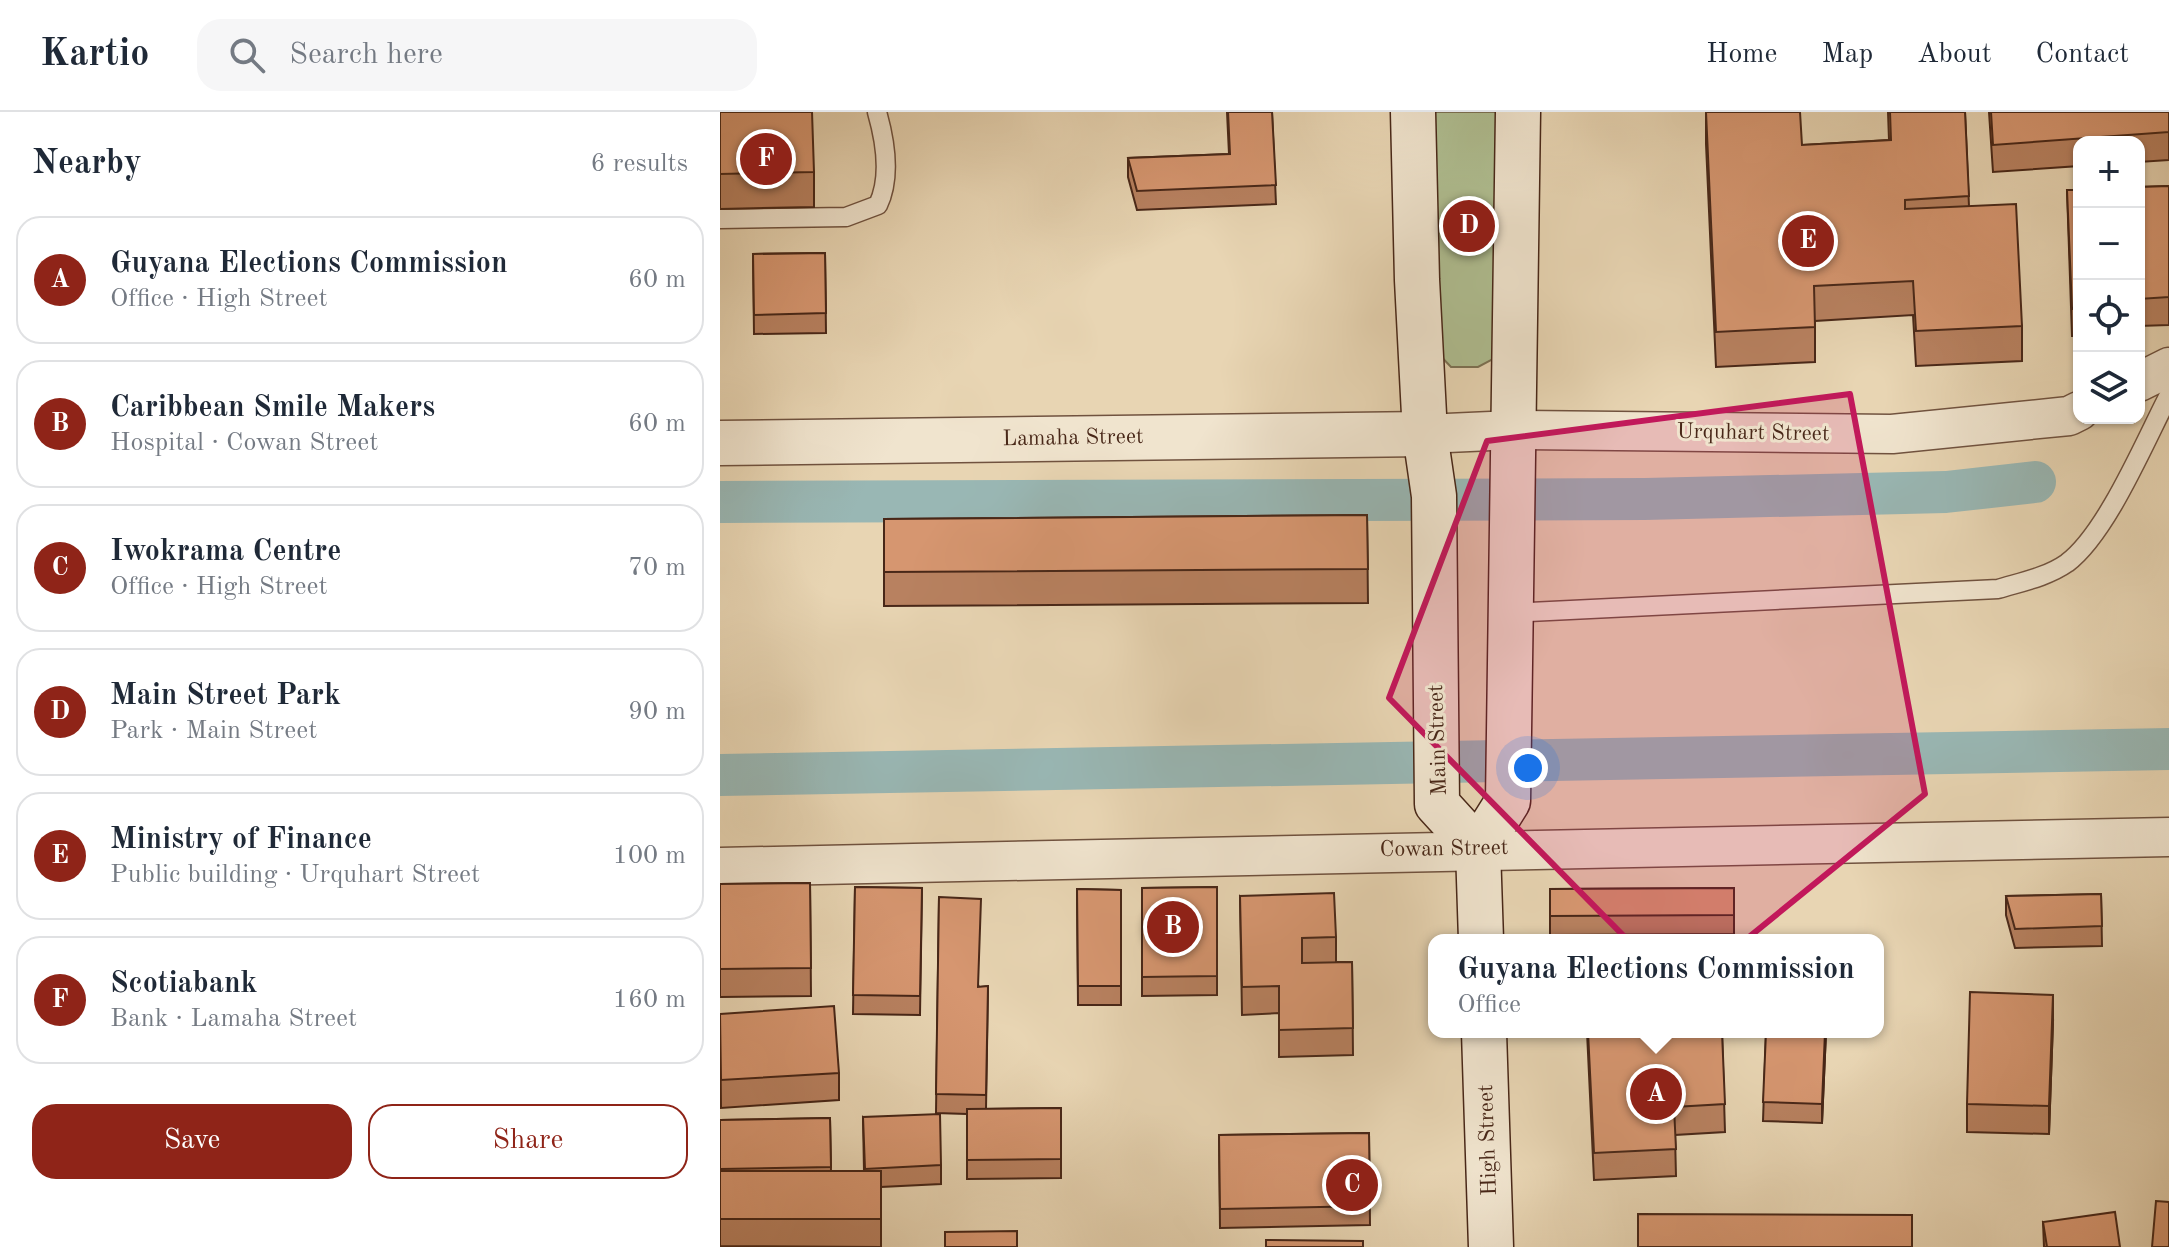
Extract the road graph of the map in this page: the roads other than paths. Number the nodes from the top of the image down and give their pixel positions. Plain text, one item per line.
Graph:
1 (877, 112) edge
2 (1413, 112) edge
3 (1518, 112) edge
4 (720, 219) edge
5 (2169, 367) edge
6 (2145, 379) edge
7 (2169, 395) edge
8 (2073, 414) edge
9 (1513, 430) junction
10 (1425, 434) junction
11 (720, 443) edge
12 (1509, 613) junction
13 (2169, 837) edge
14 (1478, 849) junction
15 (720, 867) edge
16 (1481, 934) edge
17 (1484, 1038) edge
18 (1491, 1247) edge

1 - 4 lane
2 - 10 main road, Main Street
3 - 9 main road
5 - 6 street
7 - 12 lane
8 - 9 street, Urquhart Street
9 - 10 street, Urquhart Street
9 - 12 main road
10 - 11 main road, Lamaha Street
10 - 14 main road, Main Street
12 - 14 main road
13 - 14 street, Cowan Street
14 - 15 street, Cowan Street
14 - 16 main road
17 - 18 main road, High Street

